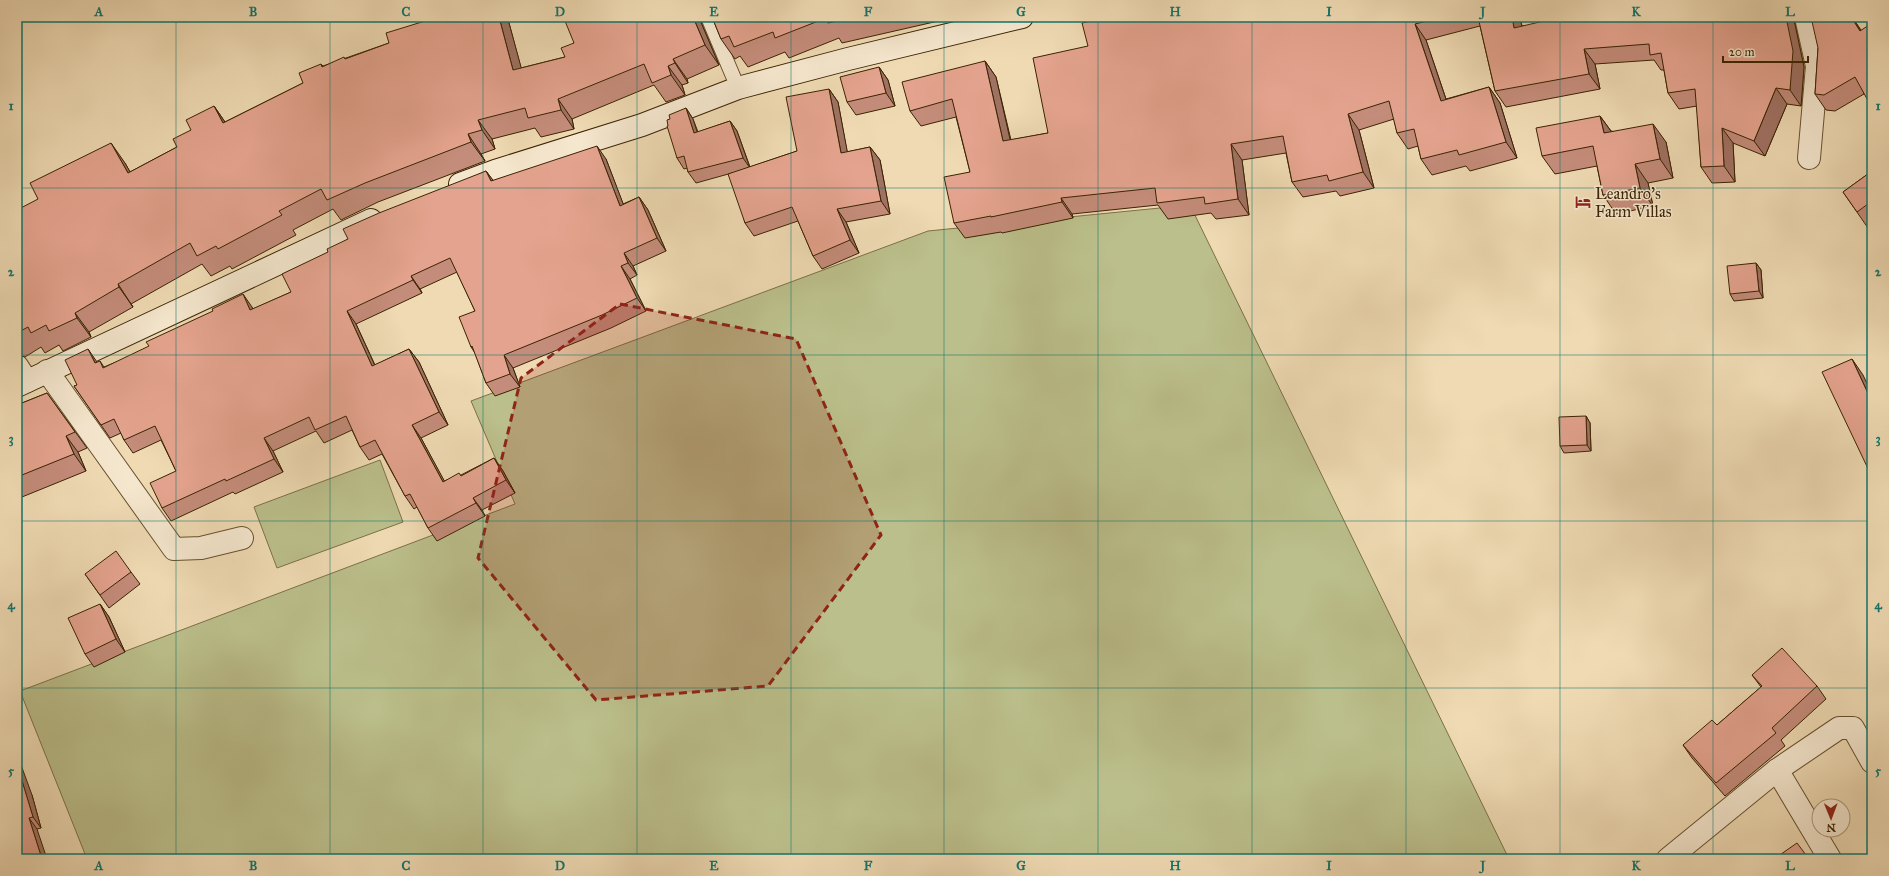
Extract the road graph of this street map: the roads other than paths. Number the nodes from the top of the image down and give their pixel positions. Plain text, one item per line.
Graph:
1 (708, 17) edge
2 (1022, 17) edge
3 (1806, 17) edge
4 (738, 88) junction
5 (1809, 158) dead end
6 (439, 192) edge
7 (390, 211) edge
8 (47, 371) junction
9 (20, 378) edge
10 (242, 538) dead end
11 (1872, 762) edge
12 (1777, 770) junction
13 (1668, 859) edge
14 (1830, 859) edge

1 - 4 lane
2 - 4 street
3 - 5 street
4 - 6 street
7 - 8 street
8 - 9 street
8 - 10 street
11 - 12 street
12 - 13 street
12 - 14 street

